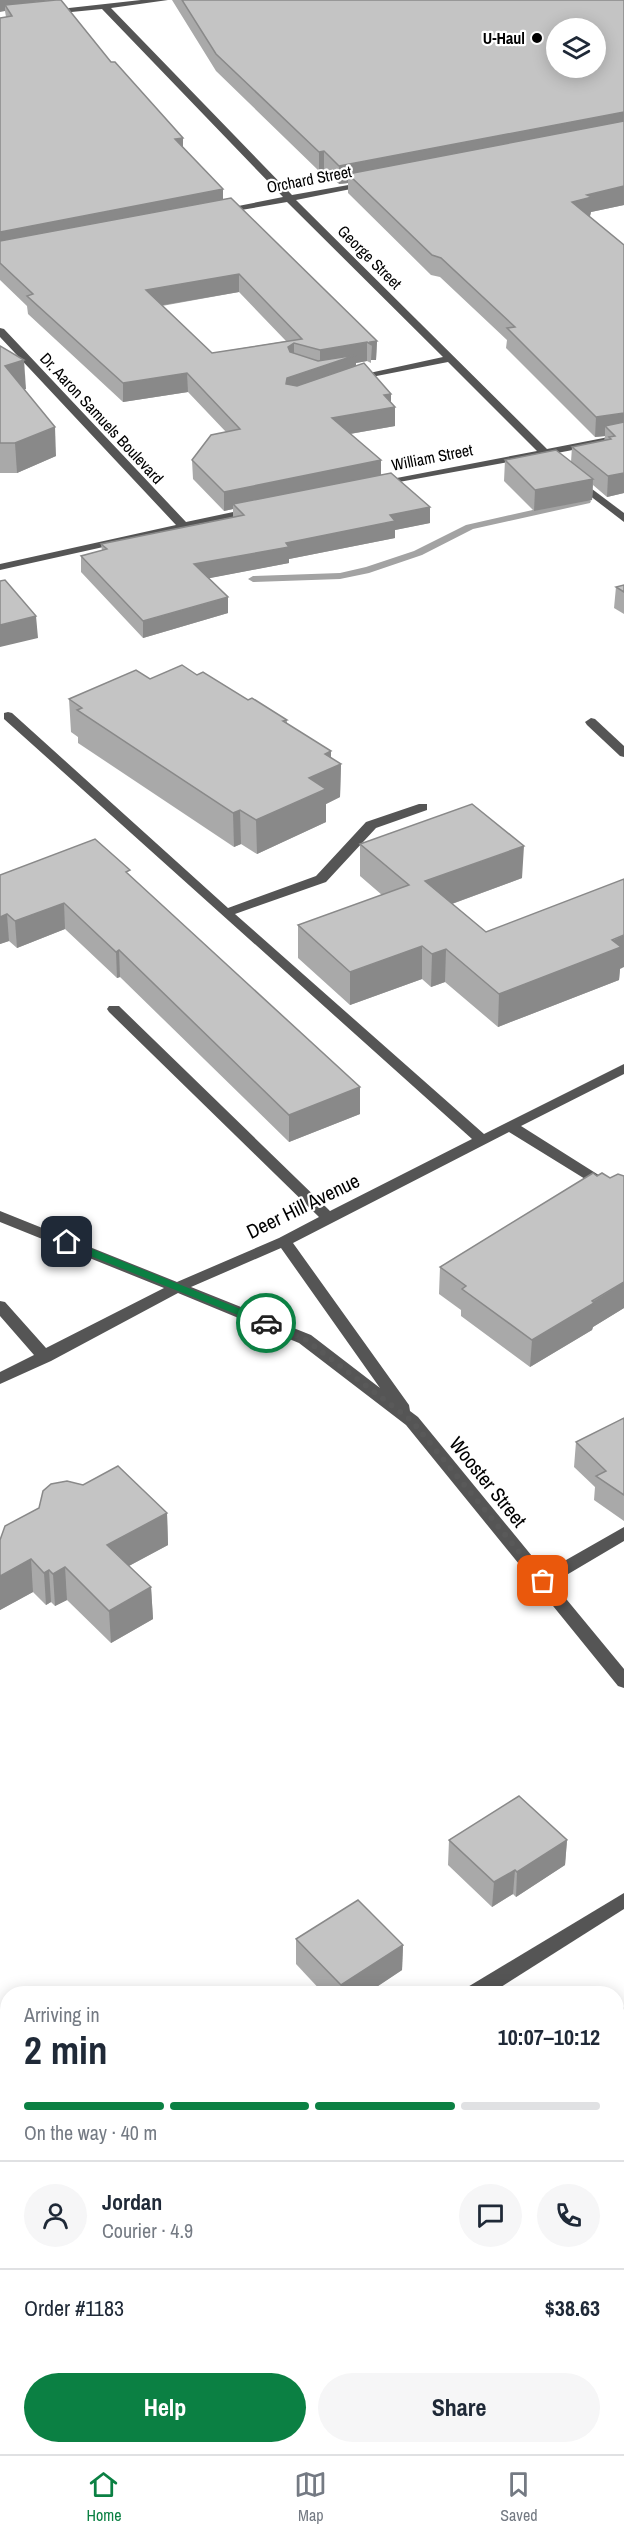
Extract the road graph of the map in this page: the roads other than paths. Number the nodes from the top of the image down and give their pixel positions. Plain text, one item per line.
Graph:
1 (164, 0) edge
2 (104, 6) junction
3 (46, 12) edge
4 (382, 181) edge
5 (289, 198) junction
6 (208, 214) edge
7 (0, 331) edge
8 (449, 359) junction
9 (351, 369) edge
10 (394, 369) junction
11 (343, 382) edge
12 (624, 436) edge
13 (542, 452) junction
14 (368, 487) edge
15 (263, 508) edge
16 (624, 519) edge
17 (182, 525) junction
18 (0, 567) edge
19 (8, 716) dead end
20 (591, 722) dead end
21 (624, 753) edge
22 (423, 807) dead end
23 (226, 913) junction
24 (114, 1010) dead end
25 (624, 1068) edge
26 (510, 1126) junction
27 (482, 1140) junction
28 (624, 1198) edge
29 (0, 1216) edge
30 (328, 1218) junction
31 (284, 1240) junction
32 (178, 1287) junction
33 (0, 1306) edge
34 (45, 1357) junction
35 (0, 1379) edge
36 (412, 1421) junction
37 (624, 1533) edge
38 (543, 1581) junction
39 (624, 1681) edge
40 (624, 1900) edge
41 (486, 1986) edge

1 - 2 street
2 - 3 street
2 - 5 street, George Street
4 - 5 street, Orchard Street
5 - 6 street, Orchard Street
5 - 8 street, George Street
7 - 17 street, Dr. Aaron Samuels Boulevard
8 - 10 street
8 - 13 street, George Street
9 - 10 street
10 - 11 street
12 - 13 street, William Street
13 - 14 street, William Street
13 - 16 street, George Street
15 - 17 street
17 - 18 street
19 - 23 street
20 - 21 street
22 - 23 street
23 - 27 street
24 - 30 street
25 - 26 street, Deer Hill Avenue
26 - 27 street, Deer Hill Avenue
26 - 28 street
27 - 30 street, Deer Hill Avenue
29 - 32 street, Wooster Street
30 - 31 street, Deer Hill Avenue
31 - 32 street, Deer Hill Avenue
31 - 36 street, Wooster Street
32 - 34 street, Deer Hill Avenue
32 - 36 street, Wooster Street
33 - 34 street
34 - 35 street, Deer Hill Avenue
36 - 38 street, Wooster Street
37 - 38 street
38 - 39 street, Wooster Street
40 - 41 street

